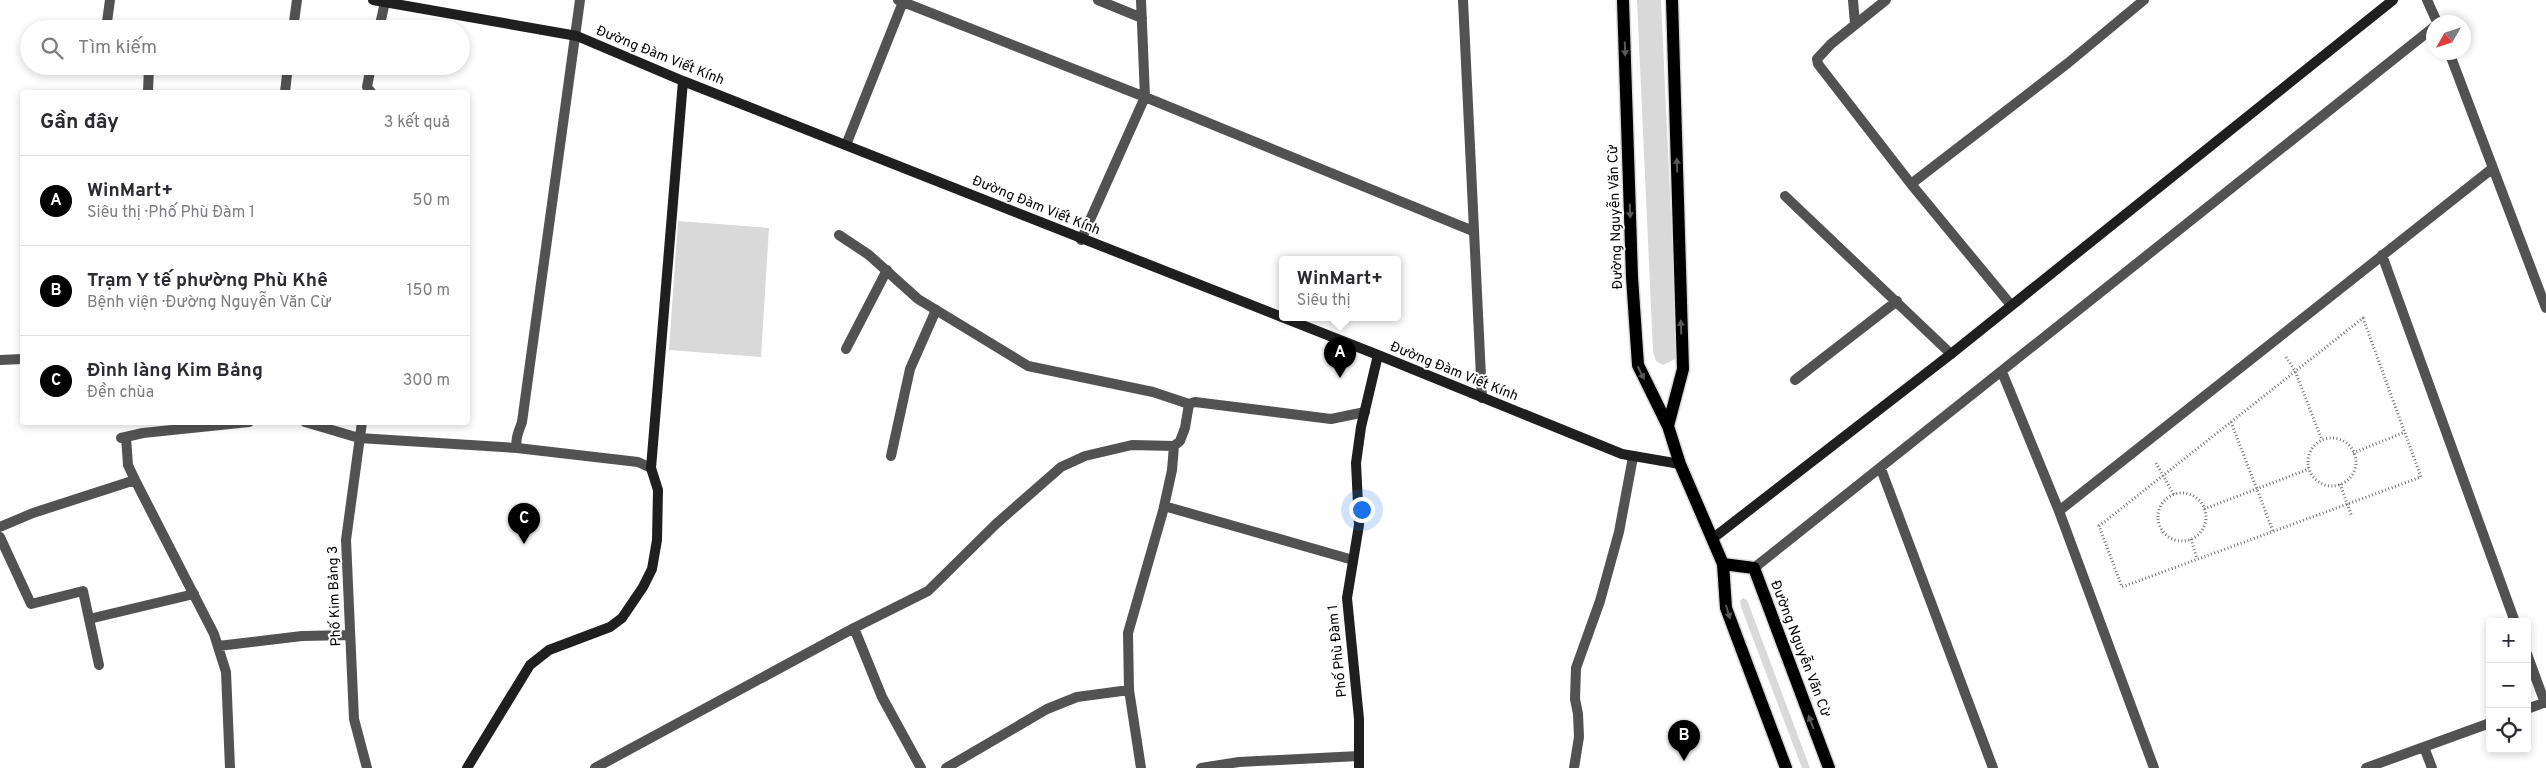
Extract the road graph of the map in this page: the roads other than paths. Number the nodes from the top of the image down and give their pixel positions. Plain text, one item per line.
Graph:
1 (110, 0) edge
2 (297, 0) edge
3 (373, 0) edge
4 (580, 0) edge
5 (1098, 0) edge
6 (1142, 0) edge
7 (1463, 0) edge
8 (1623, 0) edge
9 (1672, 0) edge
10 (1853, 0) edge
11 (1886, 0) edge
12 (2144, 0) edge
13 (2393, 0) edge
14 (2427, 0) edge
15 (900, 1) edge
16 (385, 2) junction
17 (2434, 15) edge
18 (1142, 18) junction
19 (107, 20) edge
20 (294, 20) edge
21 (381, 20) edge
22 (1855, 24) junction
23 (2426, 33) edge
24 (577, 36) junction
25 (2452, 60) edge
26 (149, 75) edge
27 (287, 75) edge
28 (369, 75) edge
29 (683, 81) junction
30 (148, 90) edge
31 (285, 90) edge
32 (370, 90) edge
33 (1145, 96) junction
34 (846, 145) junction
35 (2493, 168) junction
36 (1912, 184) junction
37 (1785, 196) dead end
38 (1473, 231) junction
39 (839, 235) dead end
40 (1082, 240) junction
41 (2382, 256) junction
42 (887, 270) junction
43 (1897, 301) junction
44 (2011, 305) junction
45 (2546, 308) edge
46 (936, 310) junction
47 (1279, 317) edge
48 (1290, 321) edge
49 (846, 349) dead end
50 (1951, 354) junction
51 (1378, 355) junction
52 (20, 359) edge
53 (0, 360) edge
54 (2002, 372) junction
55 (1795, 380) dead end
56 (1482, 398) junction
57 (1189, 404) junction
58 (1365, 412) junction
59 (220, 425) edge
60 (315, 425) edge
61 (361, 425) edge
62 (1668, 426) junction
63 (359, 438) junction
64 (1174, 446) junction
65 (517, 448) junction
66 (891, 456) dead end
67 (1633, 457) junction
68 (1680, 464) junction
69 (651, 468) junction
70 (1881, 468) junction
71 (135, 480) junction
72 (1164, 506) junction
73 (2059, 510) junction
74 (0, 527) edge
75 (0, 537) edge
76 (1712, 539) junction
77 (1353, 560) junction
78 (1723, 564) junction
79 (1754, 568) junction
80 (194, 594) junction
81 (2514, 618) edge
82 (89, 619) junction
83 (854, 628) junction
84 (350, 635) junction
85 (218, 646) junction
86 (2530, 663) edge
87 (99, 665) dead end
88 (1129, 690) junction
89 (2546, 703) edge
90 (2530, 708) edge
91 (2486, 724) edge
92 (2424, 747) junction
93 (1359, 756) junction
94 (230, 768) edge
95 (366, 768) edge
96 (467, 768) edge
97 (595, 768) edge
98 (921, 768) edge
99 (946, 768) edge
100 (1141, 768) edge
101 (1201, 768) edge
102 (1359, 768) edge
103 (1574, 768) edge
104 (1786, 768) edge
105 (1829, 768) edge
106 (1993, 768) edge
107 (2154, 768) edge
108 (2366, 768) edge
109 (2432, 768) edge

1 - 19 street
2 - 20 street
3 - 16 street, Đường Đàm Viết Kính
4 - 24 street
5 - 18 street
6 - 18 street
7 - 38 street
8 -> 62 main road, Đường Nguyễn Văn Cừ
62 -> 9 main road
10 - 22 street
11 - 22 street
12 - 36 street
13 - 44 street
14 - 17 street
15 - 33 street
15 - 34 street
16 - 21 street
16 - 24 street, Đường Đàm Viết Kính
18 - 33 street
22 - 36 street
23 - 54 street
24 - 29 street, Đường Đàm Viết Kính
24 - 65 street
25 - 35 street
26 - 30 street
27 - 31 street
28 - 32 street
29 - 34 street, Đường Đàm Viết Kính
29 - 69 street
33 - 38 street
33 - 40 street
34 - 40 street, Đường Đàm Viết Kính
35 - 41 street
35 - 45 street
36 - 44 street
37 - 43 street
38 - 56 street
39 - 42 street
40 - 47 street, Đường Đàm Viết Kính
41 - 73 street
41 - 81 street
42 - 46 street
42 - 49 street
43 - 50 street
43 - 55 street
44 - 50 street
46 - 57 street
46 - 66 street
48 - 51 street, Đường Đàm Viết Kính
50 - 76 street
51 - 56 street, Đường Đàm Viết Kính
51 - 58 street, Phố Phù Đàm 1
52 - 53 street
54 - 70 street
54 - 73 street
56 - 67 street, Đường Đàm Viết Kính
57 - 58 street
57 - 64 street
58 - 77 street, Phố Phù Đàm 1
59 - 71 street
60 - 63 street
61 - 63 street, Phố Kim Bảng 3
62 - 68 main road, Đường Nguyễn Văn Cừ
63 - 65 street
63 - 84 street, Phố Kim Bảng 3
64 - 72 street
64 - 83 street
65 - 69 street
67 - 68 street, Đường Đàm Viết Kính
67 - 103 street
68 - 76 main road, Đường Nguyễn Văn Cừ
69 - 96 street
70 - 79 street
70 - 106 street
71 - 74 street
71 - 80 street
72 - 77 street
72 - 88 street
73 - 107 street
75 - 82 street
76 - 78 main road, Đường Nguyễn Văn Cừ
77 - 93 street, Phố Phù Đàm 1
78 - 79 main road, Đường Nguyễn Văn Cừ
78 -> 104 main road, Đường Nguyễn Văn Cừ
105 -> 79 main road, Đường Nguyễn Văn Cừ
80 - 82 street
80 - 85 street
82 - 87 street
83 - 97 street
83 - 98 street
84 - 85 street
84 - 95 street, Phố Kim Bảng 3
85 - 94 street
86 - 89 street
88 - 99 street
88 - 100 street
89 - 90 street
91 - 92 street
92 - 108 street
92 - 109 street
93 - 101 street
93 - 102 street, Phố Phù Đàm 1

